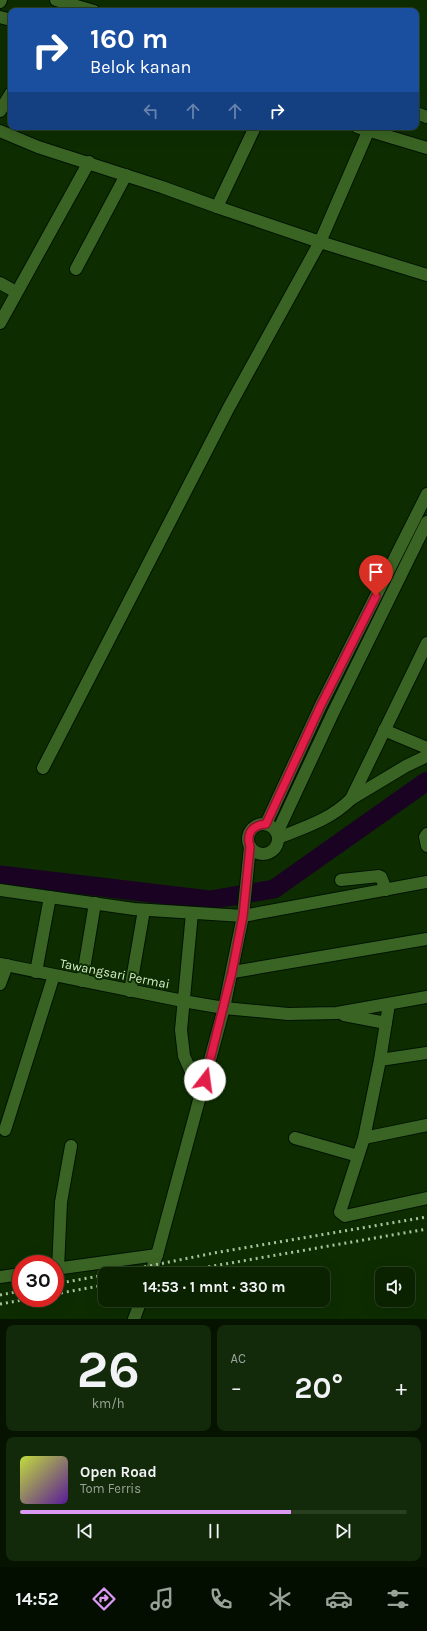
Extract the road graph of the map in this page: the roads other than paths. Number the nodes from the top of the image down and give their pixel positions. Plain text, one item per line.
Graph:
1 (56, 0) edge
2 (84, 8) edge
3 (8, 99) edge
4 (0, 111) edge
5 (254, 130) edge
6 (364, 130) edge
7 (371, 130) edge
8 (0, 131) edge
9 (427, 148) edge
10 (89, 162) junction
11 (126, 175) junction
12 (217, 207) junction
13 (320, 242) junction
14 (76, 269) dead end
15 (427, 275) edge
16 (0, 282) edge
17 (16, 292) junction
18 (0, 322) edge
19 (427, 494) edge
20 (424, 535) edge
21 (376, 596) junction
22 (388, 601) junction
23 (427, 643) edge
24 (320, 707) junction
25 (333, 714) junction
26 (384, 730) junction
27 (427, 748) edge
28 (427, 756) edge
29 (43, 768) dead end
30 (351, 799) junction
31 (266, 824) junction
32 (427, 834) edge
33 (277, 836) junction
34 (427, 846) edge
35 (250, 847) junction
36 (268, 854) junction
37 (247, 874) junction
38 (341, 880) dead end
39 (427, 882) edge
40 (0, 890) edge
41 (386, 890) junction
42 (50, 897) junction
43 (95, 903) junction
44 (144, 910) junction
45 (243, 911) junction
46 (192, 913) junction
47 (427, 939) edge
48 (4, 965) edge
49 (36, 972) junction
50 (232, 972) junction
51 (54, 975) junction
52 (82, 981) junction
53 (0, 984) edge
54 (130, 991) junction
55 (427, 997) edge
56 (183, 1001) junction
57 (389, 1004) junction
58 (224, 1008) junction
59 (337, 1014) junction
60 (386, 1023) junction
61 (427, 1053) edge
62 (380, 1060) junction
63 (201, 1094) junction
64 (427, 1125) edge
65 (5, 1130) dead end
66 (295, 1138) dead end
67 (364, 1138) junction
68 (71, 1146) dead end
69 (358, 1156) junction
70 (427, 1198) edge
71 (58, 1255) edge
72 (157, 1255) junction
73 (153, 1267) edge
74 (64, 1268) edge
75 (12, 1275) edge
76 (0, 1277) edge
77 (138, 1307) edge
78 (134, 1319) edge

1 - 2 street
3 - 4 street
5 - 12 street
6 - 13 street
7 - 9 street
8 - 10 street
10 - 11 street
10 - 17 street
11 - 12 street
11 - 14 street
12 - 13 street
13 - 15 street
13 - 29 street
16 - 17 street
17 - 18 street
19 - 21 street
20 - 22 street
21 - 22 street
21 - 24 street
22 - 25 street
23 - 26 street
24 - 25 street
24 - 31 street
25 - 33 street
26 - 27 street
26 - 30 street
28 - 30 street
30 - 33 street
31 - 33 street
31 - 35 street
32 - 34 street
33 - 36 street
35 - 36 street
35 - 37 street
36 - 37 street
37 - 45 street
38 - 41 street
39 - 41 street
40 - 42 street
41 - 45 street
42 - 43 street
42 - 49 street
43 - 44 street
43 - 52 street
44 - 46 street
44 - 54 street
45 - 46 street
45 - 50 street
46 - 56 street
47 - 50 street
48 - 49 street, Tawangsari Permai
48 - 53 street
49 - 51 street, Tawangsari Permai
50 - 58 street
51 - 52 street, Tawangsari Permai
51 - 65 street
52 - 54 street, Tawangsari Permai
54 - 56 street, Tawangsari Permai
55 - 57 street
56 - 58 street, Tawangsari Permai
56 - 63 street
57 - 59 street
57 - 60 street
58 - 59 street, Tawangsari Permai
58 - 63 street
59 - 60 street
60 - 62 street
61 - 62 street
62 - 67 street
63 - 72 street
64 - 67 street
66 - 69 street
67 - 69 street
68 - 71 street
69 - 70 street
72 - 73 street
72 - 74 street
75 - 76 street
77 - 78 street

